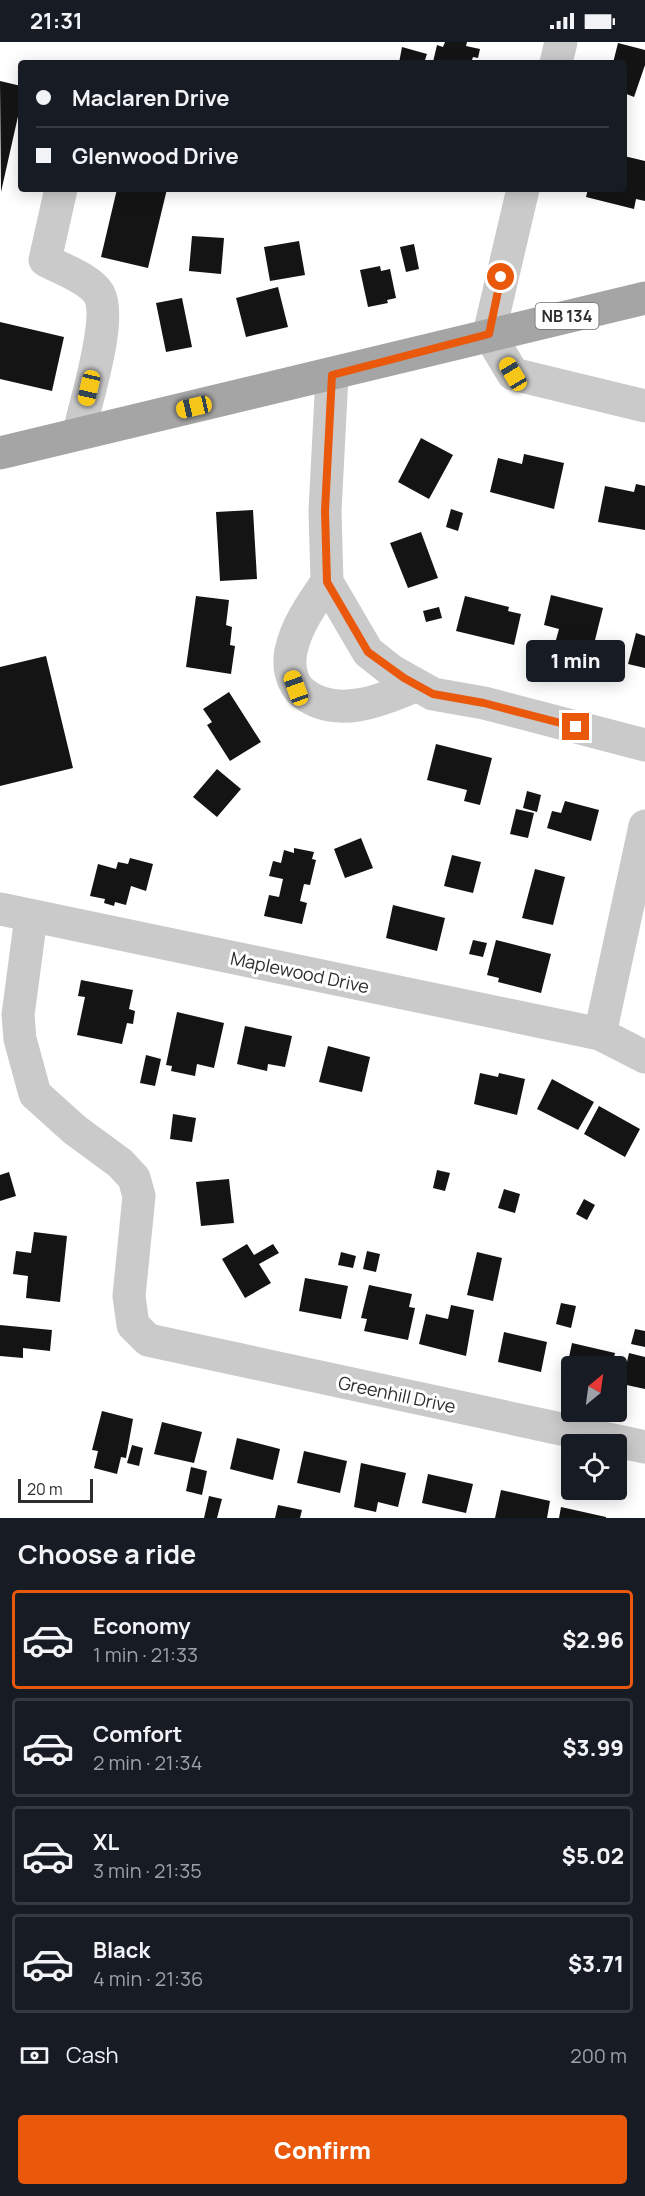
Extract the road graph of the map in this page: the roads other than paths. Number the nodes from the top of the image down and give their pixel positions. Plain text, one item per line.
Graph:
1 (561, 42) edge
2 (557, 60) edge
3 (60, 192) edge
4 (522, 192) edge
5 (645, 298) edge
6 (489, 334) junction
7 (332, 375) junction
8 (645, 406) edge
9 (79, 433) junction
10 (0, 453) edge
11 (327, 582) junction
12 (415, 686) junction
13 (645, 745) edge
14 (645, 826) edge
15 (15, 913) edge
16 (600, 1034) junction
17 (645, 1057) edge
18 (645, 1447) edge

1 - 2 street
3 - 9 street
4 - 6 street
5 - 6 main road, NB 134
6 - 7 main road, NB 134
6 - 8 street
7 - 9 main road, NB 134
7 - 11 street
9 - 10 main road, NB 134
11 - 12 street
11 - 12 street
12 - 13 street
14 - 16 street
15 - 16 street, Maplewood Drive
15 - 18 street, Greenhill Drive
16 - 17 street, Maplewood Drive

